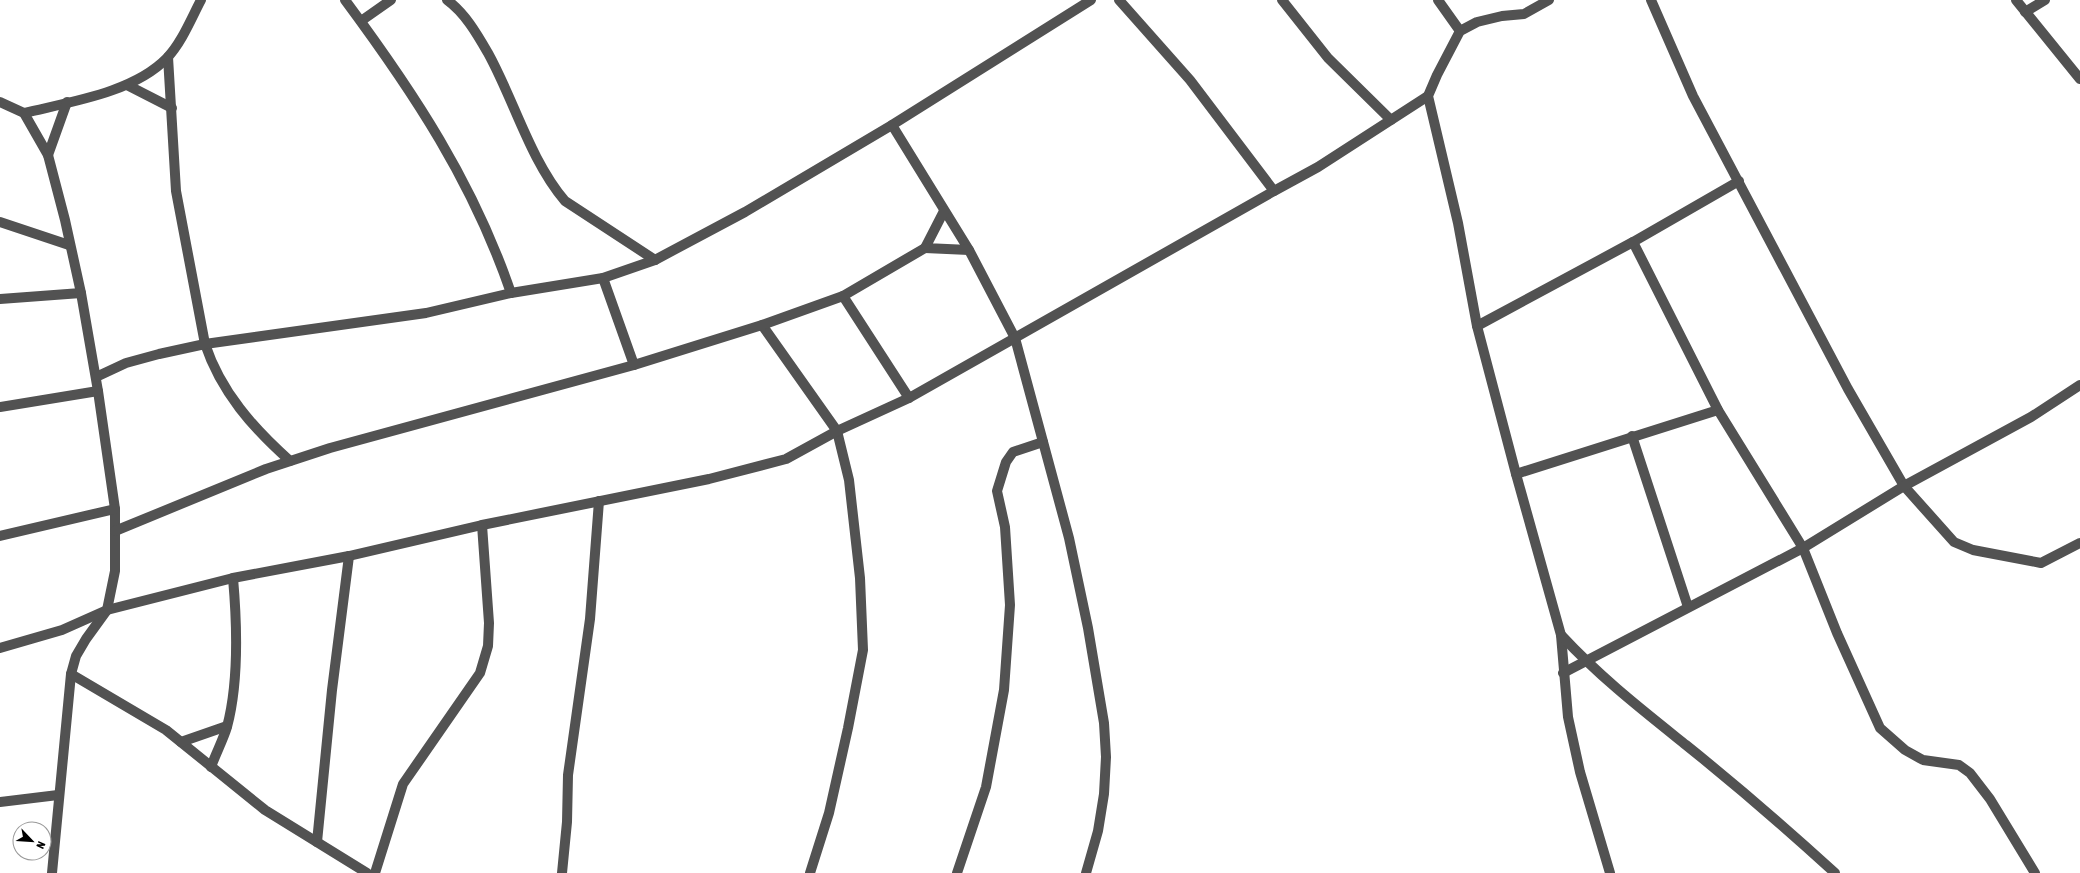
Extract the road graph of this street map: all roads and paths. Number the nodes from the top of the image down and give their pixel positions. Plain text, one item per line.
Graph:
1 (201, 0) edge
2 (345, 0) edge
3 (391, 0) edge
4 (447, 0) edge
5 (1091, 0) edge
6 (1119, 0) edge
7 (1282, 0) edge
8 (1438, 0) edge
9 (1549, 0) edge
10 (1651, 0) edge
11 (2016, 0) edge
12 (2045, 0) edge
13 (2026, 12) junction
14 (361, 21) junction
15 (1460, 31) junction
16 (168, 57) junction
17 (2080, 79) edge
18 (127, 85) junction
19 (1428, 96) junction
20 (0, 101) edge
21 (68, 102) junction
22 (172, 108) junction
23 (24, 113) junction
24 (1391, 120) junction
25 (892, 125) junction
26 (48, 155) junction
27 (1739, 181) junction
28 (1274, 191) junction
29 (944, 211) junction
30 (0, 222) edge
31 (1633, 242) junction
32 (69, 245) junction
33 (925, 248) junction
34 (969, 250) junction
35 (655, 260) junction
36 (603, 278) junction
37 (81, 293) junction
38 (511, 293) junction
39 (843, 296) junction
40 (0, 299) edge
41 (762, 325) junction
42 (1477, 326) junction
43 (1015, 338) junction
44 (205, 344) junction
45 (634, 364) junction
46 (96, 377) junction
47 (2080, 385) edge
48 (98, 391) junction
49 (909, 398) junction
50 (0, 407) edge
51 (1718, 410) junction
52 (836, 431) junction
53 (1632, 436) junction
54 (1043, 442) junction
55 (290, 461) junction
56 (1516, 474) junction
57 (1904, 486) junction
58 (599, 501) junction
59 (115, 510) junction
60 (482, 525) junction
61 (115, 531) junction
62 (0, 536) edge
63 (2080, 543) edge
64 (1803, 548) junction
65 (349, 556) junction
66 (233, 578) junction
67 (1688, 607) junction
68 (107, 610) junction
69 (1561, 635) junction
70 (0, 648) edge
71 (1585, 661) junction
72 (1563, 673) junction
73 (71, 674) junction
74 (227, 726) junction
75 (181, 742) junction
76 (212, 767) junction
77 (58, 795) junction
78 (0, 802) edge
79 (317, 842) junction
80 (52, 873) edge
81 (367, 873) edge
82 (375, 873) edge
83 (562, 873) edge
84 (810, 873) edge
85 (957, 873) edge
86 (1086, 873) edge
87 (1610, 873) edge
88 (1836, 873) edge
89 (2035, 873) edge

1 - 16 street
2 - 14 street
3 - 14 street
4 - 35 street
5 - 25 street
6 - 28 street
7 - 24 street
8 - 15 street
9 - 15 street
10 - 27 street
11 - 13 street
12 - 13 street
13 - 17 street
14 - 38 street
15 - 19 street
16 - 18 street
16 - 22 street
18 - 21 street
18 - 22 street
19 - 24 street
19 - 42 street
20 - 23 street
21 - 23 street
21 - 26 street
22 - 44 street
23 - 26 street
24 - 28 street
25 - 29 street
25 - 35 street
26 - 32 street
27 - 31 street
27 - 57 street
28 - 43 street
29 - 33 street
29 - 34 street
30 - 32 street
31 - 42 street
31 - 51 street
32 - 37 street
33 - 34 street
33 - 39 street
34 - 43 street
35 - 36 street
36 - 38 street
36 - 45 street
37 - 40 street
37 - 46 street
38 - 44 street
39 - 41 street
39 - 49 street
41 - 45 street
41 - 52 street
42 - 56 street
43 - 49 street
43 - 54 street
44 - 46 street
44 - 55 street
45 - 55 street
46 - 48 street
47 - 57 street
48 - 50 street
48 - 59 street
49 - 52 street
51 - 53 street
51 - 64 street
52 - 58 street
52 - 84 street
53 - 56 street
53 - 67 street
54 - 85 street
54 - 86 street
55 - 61 street
56 - 69 street
57 - 63 street
57 - 64 street
58 - 60 street
58 - 83 street
59 - 61 street
59 - 62 street
60 - 65 street
60 - 82 street
61 - 68 street
64 - 67 street
64 - 89 street
65 - 66 street
65 - 79 street
66 - 68 street
66 - 74 street
67 - 71 street
68 - 70 street
68 - 73 street
69 - 71 street
69 - 72 street
71 - 72 street
71 - 88 street
72 - 87 street
73 - 75 street
73 - 77 street
74 - 75 street
74 - 76 street
75 - 76 street
76 - 79 street
77 - 78 street
77 - 80 street
79 - 81 street

